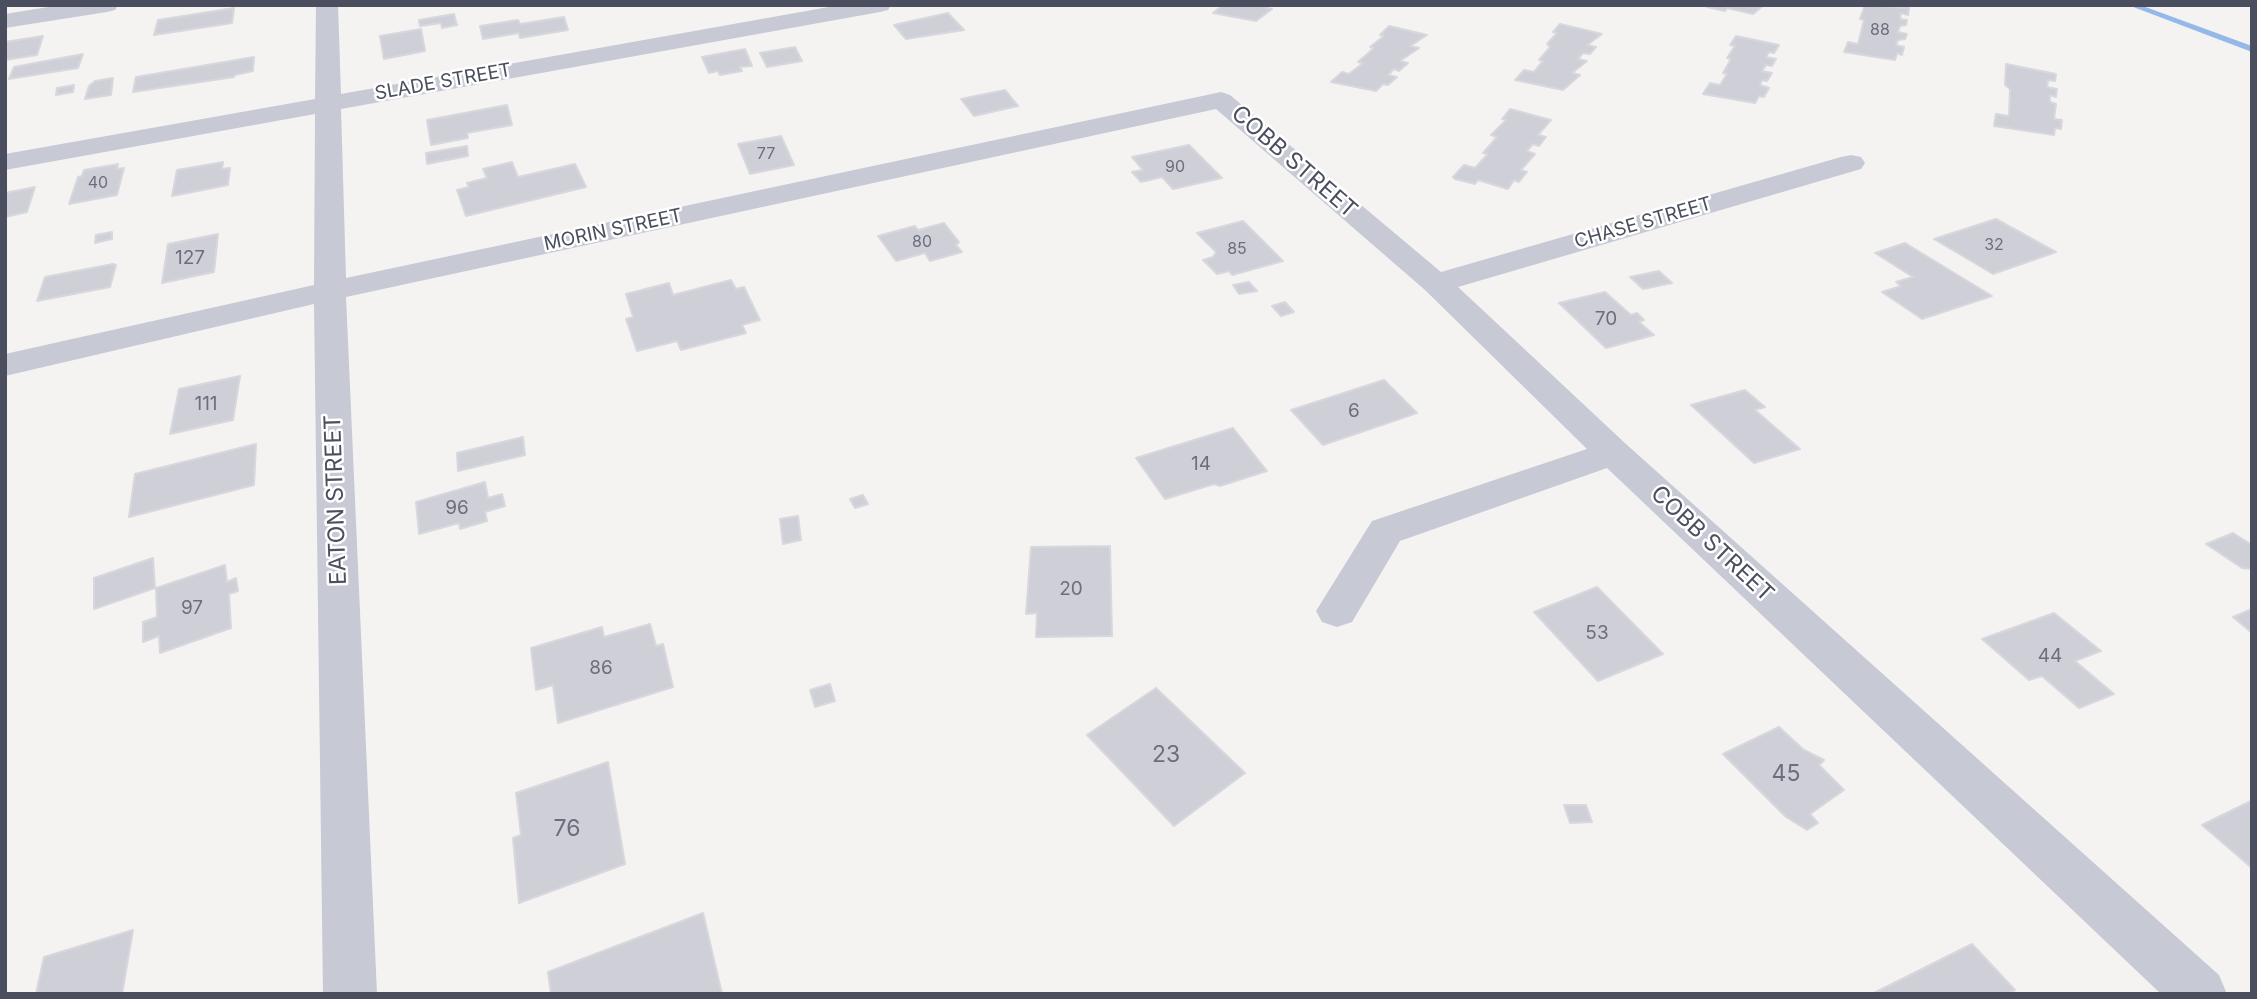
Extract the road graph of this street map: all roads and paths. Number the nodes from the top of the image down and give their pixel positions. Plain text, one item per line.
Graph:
1 (107, 5) edge
2 (327, 5) edge
3 (880, 5) edge
4 (5, 20) edge
5 (1221, 100) joint
6 (329, 102) junction
7 (5, 162) edge
8 (1850, 163) dead end
9 (1436, 283) junction
10 (330, 291) junction
11 (5, 365) edge
12 (1613, 453) junction
13 (1337, 611) dead end
14 (350, 994) edge
15 (2200, 994) edge

1 - 4 street
2 - 6 street, EATON STREET
3 - 6 street, SLADE STREET
5 - 9 street, COBB STREET
5 - 10 street, MORIN STREET
6 - 7 street, SLADE STREET
6 - 10 street, EATON STREET
8 - 9 street, CHASE STREET
9 - 12 street, COBB STREET
10 - 11 street, MORIN STREET
10 - 14 street, EATON STREET
12 - 13 street
12 - 15 street, COBB STREET

